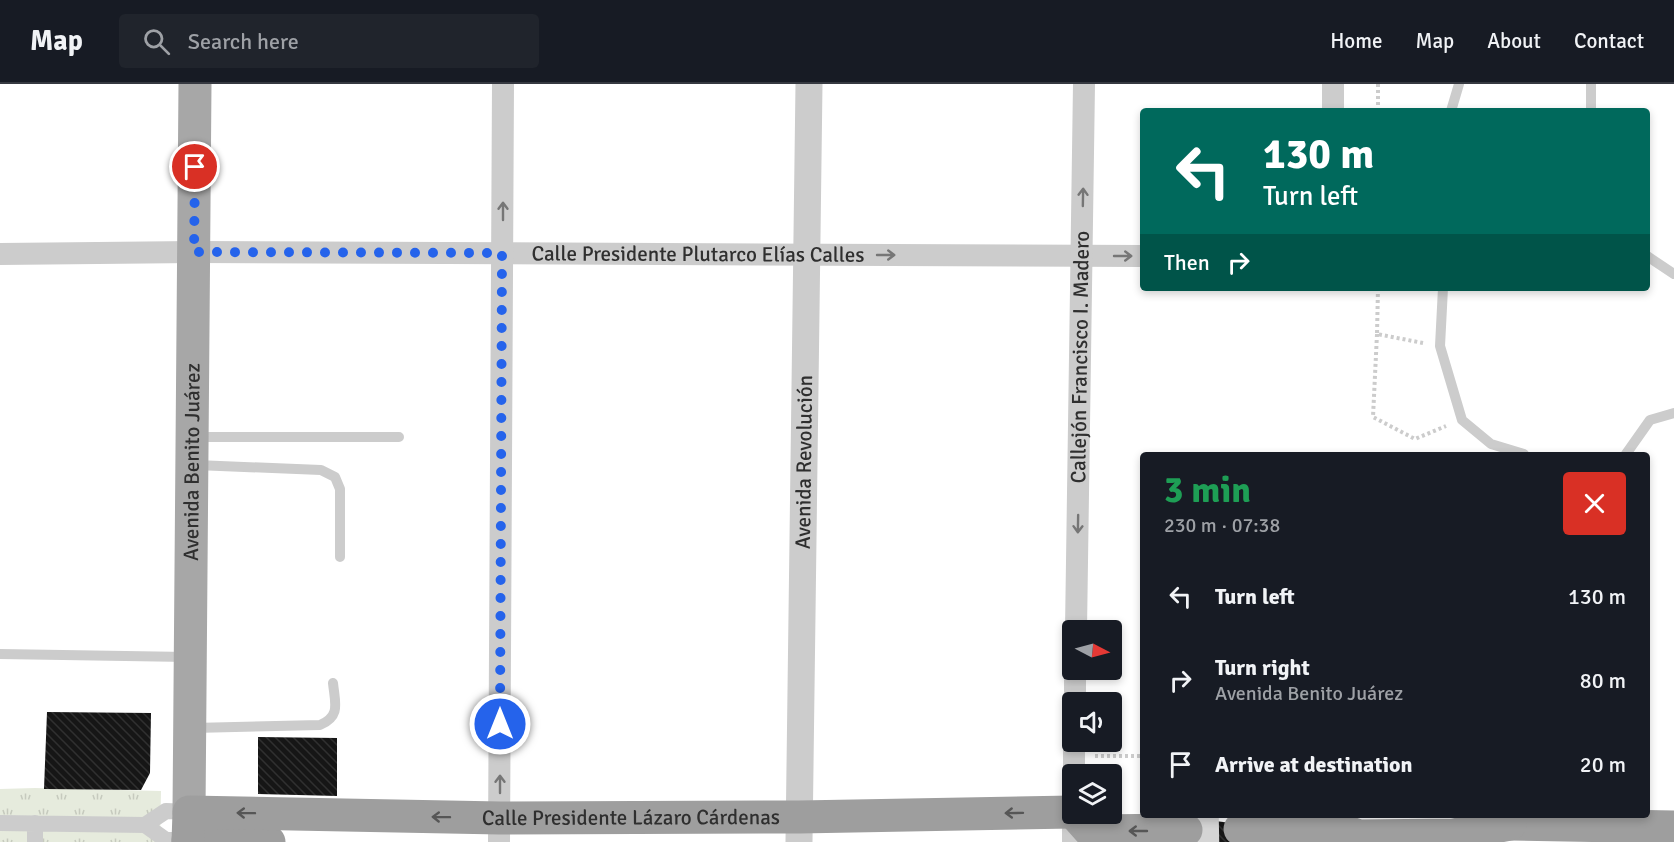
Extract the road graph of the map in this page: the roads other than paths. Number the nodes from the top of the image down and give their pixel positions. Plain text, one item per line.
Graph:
1 (195, 84) edge
2 (503, 84) edge
3 (809, 84) edge
4 (1084, 84) edge
5 (1333, 84) edge
6 (1459, 84) edge
7 (1592, 84) edge
8 (1333, 108) edge
9 (1452, 108) edge
10 (1591, 108) edge
11 (194, 252) junction
12 (502, 253) junction
13 (0, 254) edge
14 (806, 255) junction
15 (1082, 256) junction
16 (1140, 256) edge
17 (1650, 258) edge
18 (1674, 274) edge
19 (1443, 291) edge
20 (1674, 413) edge
21 (399, 437) dead end
22 (193, 451) junction
23 (1517, 452) edge
24 (1627, 452) edge
25 (340, 557) dead end
26 (1076, 620) edge
27 (0, 654) edge
28 (191, 657) junction
29 (333, 683) dead end
30 (190, 728) junction
31 (1496, 819) edge
32 (1342, 821) edge
33 (0, 823) edge
34 (35, 823) junction
35 (145, 825) junction
36 (1077, 826) edge
37 (1674, 827) edge
38 (799, 829) edge
39 (1240, 829) tunnel mouth
40 (500, 830) edge
41 (1186, 830) tunnel mouth
42 (188, 831) edge
43 (34, 842) edge
44 (269, 842) edge

1 - 11 main road, Avenida Benito Juárez
12 -> 2 street
3 - 14 street, Avenida Revolución
15 -> 4 street, Callejón Francisco I. Madero
5 - 8 street
6 - 9 lane
7 - 10 lane
11 - 12 street, Calle Presidente Plutarco Elías Calles
11 - 13 street, Calle Presidente Plutarco Elías Calles
11 - 22 main road, Avenida Benito Juárez
12 - 14 street, Calle Presidente Plutarco Elías Calles
40 -> 12 street
14 -> 15 street, Calle Presidente Plutarco Elías Calles
14 - 38 street, Avenida Revolución
15 -> 16 street, Calle Presidente Plutarco Elías Calles
15 -> 26 street, Callejón Francisco I. Madero
17 - 18 lane
19 - 23 lane
20 - 24 lane
21 - 22 lane
22 - 25 lane
22 - 28 main road, Avenida Benito Juárez
27 - 28 lane
28 - 30 main road, Avenida Benito Juárez
29 - 30 lane
30 - 42 main road, Avenida Benito Juárez
31 - 32 highway
31 - 37 highway
32 - 39 highway
33 - 34 street
34 - 35 street
34 - 43 street
35 - 42 street
35 - 42 street
36 -> 38 highway, Calle Presidente Lázaro Cárdenas
41 -> 36 highway, Calle Presidente Lázaro Cárdenas
38 - 40 highway, Calle Presidente Lázaro Cárdenas
40 -> 42 highway, Calle Presidente Lázaro Cárdenas
42 - 44 highway

